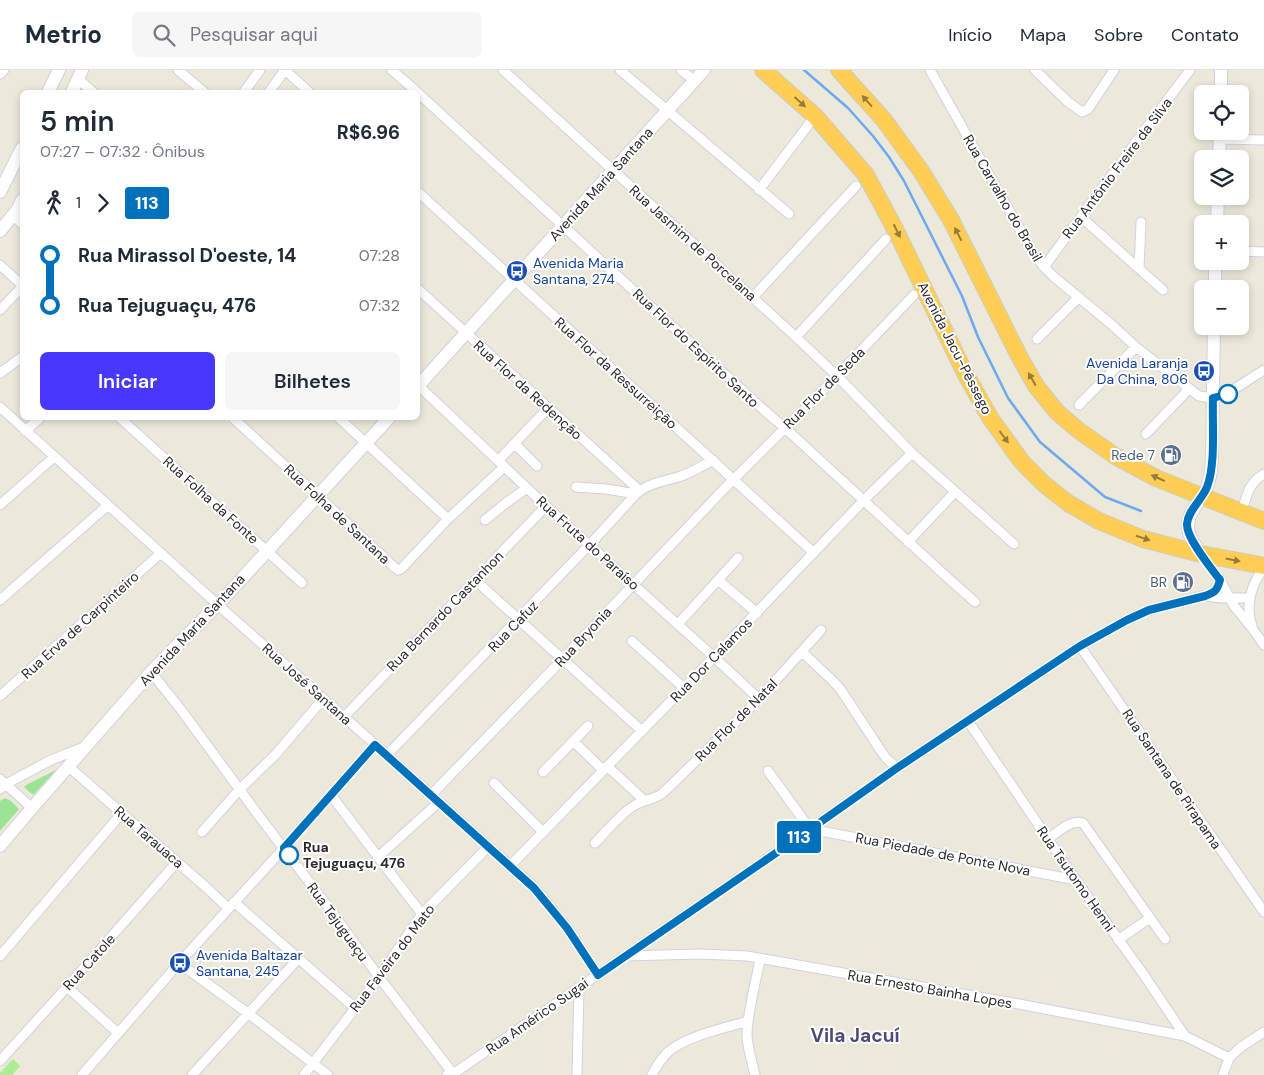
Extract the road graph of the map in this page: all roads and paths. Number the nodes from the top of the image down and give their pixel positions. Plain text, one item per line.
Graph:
1 (4, 70) edge
2 (59, 70) edge
3 (178, 70) edge
4 (260, 70) edge
5 (285, 70) edge
6 (392, 70) edge
7 (503, 70) edge
8 (620, 70) edge
9 (681, 70) edge
10 (704, 70) edge
11 (763, 70) edge
12 (839, 70) edge
13 (930, 70) edge
14 (1034, 70) edge
15 (1114, 70) edge
16 (1190, 70) edge
17 (1221, 70) edge
18 (0, 74) edge
19 (80, 74) edge
20 (694, 81) junction
21 (1221, 85) edge
22 (49, 90) edge
23 (73, 90) edge
24 (92, 90) edge
25 (202, 90) edge
26 (245, 90) edge
27 (270, 90) edge
28 (307, 90) edge
29 (414, 90) edge
30 (420, 96) edge
31 (667, 111) junction
32 (815, 116) junction
33 (1249, 138) edge
34 (1264, 140) edge
35 (20, 152) edge
36 (613, 170) junction
37 (856, 186) dead end
38 (759, 190) junction
39 (0, 192) edge
40 (420, 194) edge
41 (789, 214) dead end
42 (1081, 217) junction
43 (18, 220) edge
44 (1141, 222) dead end
45 (563, 225) junction
46 (0, 231) edge
47 (886, 239) dead end
48 (1249, 251) edge
49 (1264, 252) edge
50 (0, 265) edge
51 (1044, 267) junction
52 (1139, 268) junction
53 (514, 280) junction
54 (20, 284) edge
55 (20, 288) edge
56 (1163, 290) dead end
57 (420, 291) edge
58 (914, 295) dead end
59 (753, 297) junction
60 (1079, 297) junction
61 (0, 310) edge
62 (466, 333) junction
63 (1214, 335) edge
64 (796, 336) junction
65 (1037, 339) dead end
66 (1136, 346) junction
67 (20, 358) edge
68 (1264, 370) edge
69 (0, 373) edge
70 (837, 376) junction
71 (420, 384) edge
72 (420, 388) edge
73 (1189, 390) junction
74 (1213, 398) junction
75 (1079, 404) dead end
76 (0, 407) edge
77 (548, 408) junction
78 (38, 420) edge
79 (122, 420) edge
80 (234, 420) edge
81 (341, 420) edge
82 (387, 420) edge
83 (785, 428) junction
84 (25, 430) junction
85 (1146, 434) dead end
86 (366, 442) junction
87 (515, 444) junction
88 (912, 453) junction
89 (54, 457) junction
90 (713, 460) junction
91 (501, 464) junction
92 (537, 466) dead end
93 (1264, 474) edge
94 (734, 479) junction
95 (576, 487) dead end
96 (527, 488) junction
97 (638, 492) junction
98 (955, 492) junction
99 (317, 495) junction
100 (1203, 496) junction
101 (863, 501) junction
102 (0, 505) edge
103 (108, 505) junction
104 (546, 506) junction
105 (1242, 512) junction
106 (448, 519) junction
107 (485, 520) dead end
108 (1264, 521) edge
109 (908, 542) junction
110 (1014, 544) dead end
111 (590, 545) junction
112 (266, 551) junction
113 (161, 553) junction
114 (814, 553) junction
115 (1201, 554) junction
116 (738, 558) dead end
117 (1264, 567) edge
118 (476, 580) junction
119 (718, 580) junction
120 (1220, 580) junction
121 (302, 583) dead end
122 (634, 584) junction
123 (1205, 596) junction
124 (1229, 598) junction
125 (1250, 598) junction
126 (0, 600) edge
127 (975, 602) dead end
128 (217, 604) junction
129 (757, 613) junction
130 (519, 619) junction
131 (678, 624) junction
132 (1252, 628) junction
133 (821, 630) dead end
134 (632, 641) dead end
135 (1264, 645) edge
136 (1080, 646) junction
137 (802, 652) junction
138 (714, 657) junction
139 (563, 659) junction
140 (151, 672) junction
141 (684, 688) junction
142 (0, 696) edge
143 (323, 699) junction
144 (759, 699) junction
145 (344, 717) junction
146 (968, 721) junction
147 (588, 726) dead end
148 (642, 731) junction
149 (573, 742) junction
150 (375, 745) junction
151 (86, 746) junction
152 (387, 755) junction
153 (68, 766) junction
154 (605, 768) junction
155 (897, 768) junction
156 (768, 770) dead end
157 (543, 772) dead end
158 (494, 783) dead end
159 (2, 784) edge
160 (239, 790) junction
161 (431, 794) junction
162 (331, 795) junction
163 (645, 801) junction
164 (439, 802) junction
165 (32, 808) junction
166 (122, 813) junction
167 (810, 829) junction
168 (202, 832) dead end
169 (543, 832) junction
170 (1048, 839) junction
171 (595, 843) dead end
172 (0, 846) edge
173 (488, 847) junction
174 (284, 848) junction
175 (378, 857) junction
176 (177, 862) junction
177 (510, 866) junction
178 (1076, 880) junction
179 (231, 905) junction
180 (1264, 912) edge
181 (422, 914) junction
182 (1150, 918) junction
183 (1165, 939) dead end
184 (1118, 940) junction
185 (0, 956) edge
186 (625, 956) junction
187 (298, 959) junction
188 (760, 959) junction
189 (179, 963) junction
190 (598, 975) junction
191 (379, 977) junction
192 (580, 986) junction
193 (67, 987) junction
194 (355, 1008) junction
195 (249, 1014) junction
196 (748, 1021) junction
197 (1264, 1032) edge
198 (118, 1033) junction
199 (1185, 1036) junction
200 (1229, 1058) junction
201 (0, 1061) edge
202 (312, 1064) junction
203 (198, 1073) edge
204 (82, 1075) edge
205 (304, 1075) edge
206 (328, 1075) edge
207 (452, 1075) edge
208 (577, 1075) edge
209 (652, 1075) edge
210 (755, 1075) edge
211 (1224, 1075) edge

1 - 18 street
2 - 22 street
3 - 25 street
4 - 26 street
5 - 27 street
5 - 28 street
6 - 29 street, Rua Flor do Espírito Santo
7 - 36 street, Rua Jasmim de Porcelana
8 - 31 street
9 - 20 street
10 - 20 street, Avenida Maria Santana
11 -> 32 highway, Avenida Jacu-Pêssego
100 -> 12 highway
13 - 51 street, Rua Carvalho do Brasil
14 - 15 street
16 - 42 street, Rua Antônio Freire da Silva
17 - 21 street
19 - 23 street
19 - 24 street
20 - 31 street, Avenida Maria Santana
30 - 45 street, Rua Flor do Espírito Santo
31 - 36 street, Avenida Maria Santana
31 - 38 street
32 - 38 street
32 -> 115 highway, Avenida Jacu-Pêssego
33 - 34 street
35 - 39 street
36 - 45 street, Avenida Maria Santana
36 - 59 street, Rua Jasmim de Porcelana
37 - 59 street
38 - 41 street
40 - 53 street, Rua Flor da Ressurreição
42 - 51 street, Rua Antônio Freire da Silva
42 - 52 street
43 - 46 street
44 - 52 street
45 - 53 street, Avenida Maria Santana
45 - 83 street, Rua Flor do Espírito Santo
47 - 64 street
48 - 49 street
50 - 54 street
51 - 60 street, Rua Carvalho do Brasil
52 - 56 street
53 - 62 street, Avenida Maria Santana
53 - 90 street, Rua Flor da Ressurreição
55 - 61 street
57 - 62 street, Rua Flor da Redenção
58 - 70 street, Rua Flor de Seda
59 - 64 street, Rua Jasmim de Porcelana
60 - 65 street
60 - 66 street, Rua Carvalho do Brasil
62 - 71 street, Avenida Maria Santana
62 - 77 street, Rua Flor da Redenção
63 - 74 street
64 - 70 street, Rua Jasmim de Porcelana
66 - 73 street, Rua Carvalho do Brasil
66 - 75 street
67 - 69 street
68 - 74 street
70 - 83 street, Rua Flor de Seda
70 - 88 street, Rua Jasmim de Porcelana
72 - 91 street, Rua Fruta do Paraíso
73 - 74 street, Rua Carvalho do Brasil
73 - 85 street
74 - 100 street
76 - 84 street, Rua José Santana
77 - 87 street, Rua Folha de Santana
77 - 97 street, Rua Flor da Redenção
78 - 84 street
79 - 112 street, Rua Folha da Fonte
80 - 99 street, Rua Folha de Santana
81 - 86 street
82 - 86 street, Avenida Maria Santana
83 - 94 street, Rua Flor de Seda
83 - 101 street, Rua Flor do Espírito Santo
84 - 89 street, Rua José Santana
86 - 99 street, Avenida Maria Santana
86 - 106 street
87 - 91 street, Rua Folha de Santana
87 - 92 street
88 - 98 street
88 - 101 street, Rua Dor Calamos
89 - 102 street
89 - 103 street, Rua José Santana
90 - 94 street, Rua Flor da Ressurreição
90 - 97 street
91 - 96 street, Rua Fruta do Paraíso
91 - 106 street, Rua Folha de Santana
93 - 105 street
94 - 114 street, Rua Flor da Ressurreição
94 - 122 street, Rua Bryonia
95 - 97 street
96 - 104 street, Rua Fruta do Paraíso
96 - 107 street
97 - 111 street, Rua Cafuz
98 - 109 street
98 - 110 street
99 - 106 street, Rua Folha de Santana
99 - 112 street, Avenida Maria Santana
100 - 105 highway
100 - 115 street
101 - 109 street, Rua Flor do Espírito Santo
101 - 114 street, Rua Dor Calamos
103 - 113 street, Rua José Santana
103 - 126 street
104 - 111 street, Rua Fruta do Paraíso
104 - 118 street, Rua Bernardo Castanhon
105 - 108 highway
109 - 127 street, Rua Flor do Espírito Santo
111 - 122 street, Rua Fruta do Paraíso
111 - 130 street, Rua Cafuz
112 - 121 street, Rua Folha da Fonte
112 - 128 street, Avenida Maria Santana
113 - 128 street, Rua José Santana
113 - 142 street, Rua Erva de Carpinteiro
114 - 129 street, Rua Dor Calamos
115 -> 117 highway, Avenida Jacu-Pêssego
115 - 120 street
116 - 119 street
117 - 125 street
118 - 130 street
118 - 145 street, Rua Bernardo Castanhon
119 - 129 street
119 - 131 street
120 - 123 street
120 - 124 street
122 - 131 street, Rua Fruta do Paraíso
122 - 139 street, Rua Bryonia
123 - 124 street, Rua Américo Sugai
123 - 136 street, Rua Américo Sugai
124 - 125 street, Rua Américo Sugai
124 - 132 street
125 - 132 street
128 - 140 street, Avenida Maria Santana
128 - 143 street, Rua José Santana
129 - 138 street, Rua Dor Calamos
130 - 139 street
130 - 152 street, Rua Cafuz
131 - 138 street, Rua Fruta do Paraíso
132 - 135 street
133 - 137 street, Rua Flor de Natal
134 - 141 street
136 - 146 street, Rua Américo Sugai
136 - 180 street, Rua Santana de Pirapama
137 - 144 street, Rua Flor de Natal
137 - 155 street
138 - 141 street, Rua Dor Calamos
138 - 144 street, Rua Fruta do Paraíso
139 - 148 street
139 - 161 street, Rua Bryonia
140 - 151 street, Avenida Maria Santana
140 - 160 street, Rua Tejuguaçu
141 - 148 street, Rua Dor Calamos
143 - 145 street, Rua José Santana
143 - 160 street
144 - 163 street, Rua Flor de Natal
145 - 150 street, Rua José Santana
146 - 155 street, Rua Américo Sugai
146 - 170 street, Rua Tsutomo Henni
147 - 149 street
148 - 154 street, Rua Dor Calamos
149 - 154 street
149 - 157 street
150 - 152 street, Rua José Santana
150 - 162 street
151 - 153 street, Avenida Maria Santana
151 - 159 street
152 - 161 street, Rua José Santana
153 - 165 street, Avenida Maria Santana
153 - 166 street, Rua Tarauaca
154 - 163 street
154 - 169 street, Rua Dor Calamos
155 - 167 street, Rua Américo Sugai
156 - 167 street
158 - 169 street
159 - 165 street
160 - 168 street
160 - 174 street, Rua Tejuguaçu
161 - 164 street, Rua José Santana
162 - 174 street
162 - 175 street
163 - 171 street, Rua Flor de Natal
164 - 173 street, Rua José Santana
164 - 175 street
165 - 172 street, Avenida Maria Santana
166 - 176 street, Rua Tarauaca
166 - 185 street
167 - 178 street, Rua Piedade de Ponte Nova
167 - 186 street, Rua Américo Sugai
169 - 177 street, Rua Dor Calamos
170 - 178 street, Rua Tsutomo Henni
170 - 182 street
173 - 177 street, Rua José Santana
173 - 181 street, Rua Faveira do Mato
174 - 179 street
174 - 191 street, Rua Tejuguaçu
175 - 181 street
176 - 179 street, Rua Tarauaca
176 - 193 street, Rua Catole
177 - 190 street, Rua José Santana
178 - 184 street, Rua Tsutomo Henni
179 - 187 street, Rua Tarauaca
179 - 189 street
181 - 191 street, Rua Faveira do Mato
182 - 183 street
182 - 184 street
184 - 199 street, Rua Tsutomo Henni
186 - 188 street, Rua Ernesto Bainha Lopes
186 - 190 street, Rua Américo Sugai
187 - 194 street, Rua Tarauaca
187 - 195 street
188 - 196 street
188 - 199 street, Rua Ernesto Bainha Lopes
189 - 195 street
189 - 198 street
190 - 192 street, Rua Américo Sugai
191 - 194 street, Rua Faveira do Mato
191 - 207 street, Rua Tejuguaçu
192 - 207 street, Rua Américo Sugai
192 - 208 street
193 - 198 street
193 - 201 street, Rua Catole
194 - 202 street, Rua Faveira do Mato
195 - 202 street
195 - 203 street
196 - 209 street
196 - 210 street
197 - 200 street
198 - 204 street
199 - 200 street, Rua Ernesto Bainha Lopes
200 - 211 street
202 - 205 street, Rua Faveira do Mato
202 - 206 street

